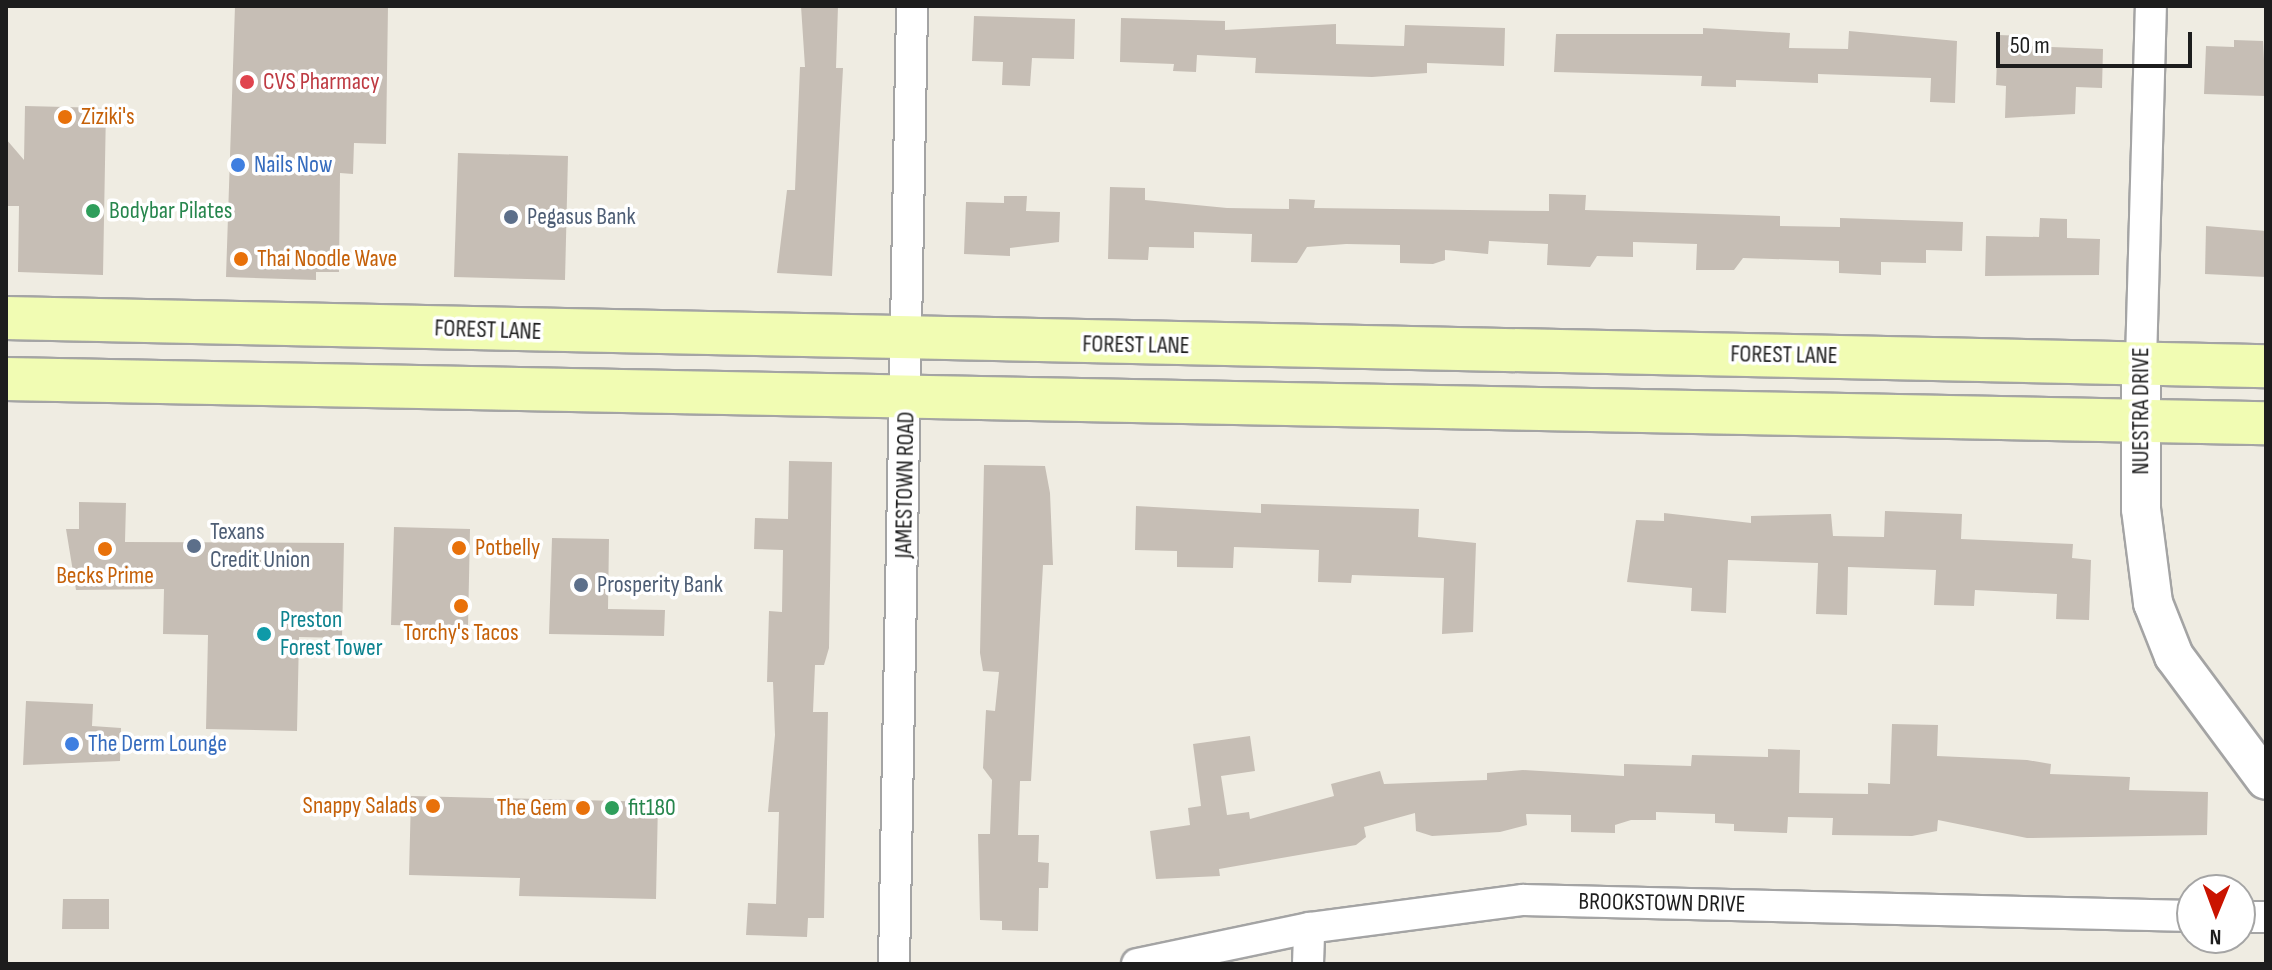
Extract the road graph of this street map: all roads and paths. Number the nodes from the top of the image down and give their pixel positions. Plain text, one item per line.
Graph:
1 (912, 6) edge
2 (2151, 6) edge
3 (6, 318) edge
4 (172, 322) junction
5 (627, 334) junction
6 (907, 341) junction
7 (1455, 350) junction
8 (2141, 361) junction
9 (2266, 366) edge
10 (6, 379) edge
11 (169, 382) junction
12 (627, 393) junction
13 (906, 399) junction
14 (1455, 411) junction
15 (2140, 419) junction
16 (2266, 423) edge
17 (2266, 780) edge
18 (2176, 916) edge
19 (1309, 928) junction
20 (894, 964) edge
21 (1137, 964) edge
22 (1308, 964) edge

1 - 6 street, JAMESTOWN ROAD
2 - 8 street, NUESTRA DRIVE
3 - 4 main road, FOREST LANE
4 - 5 main road, FOREST LANE
4 - 11 main road
5 - 6 main road, FOREST LANE
5 - 12 main road
6 - 7 main road, FOREST LANE
6 - 13 street, JAMESTOWN ROAD
7 - 8 main road, FOREST LANE
7 - 14 main road
8 - 9 main road, FOREST LANE
8 - 15 street, NUESTRA DRIVE
10 - 11 main road
11 - 12 main road
12 - 13 main road
13 - 14 main road
13 - 20 street, JAMESTOWN ROAD
14 - 15 main road
15 - 16 main road
15 - 17 street, NUESTRA DRIVE
18 - 19 street, BROOKSTOWN DRIVE
19 - 21 street, BROOKSTOWN DRIVE
19 - 22 street

